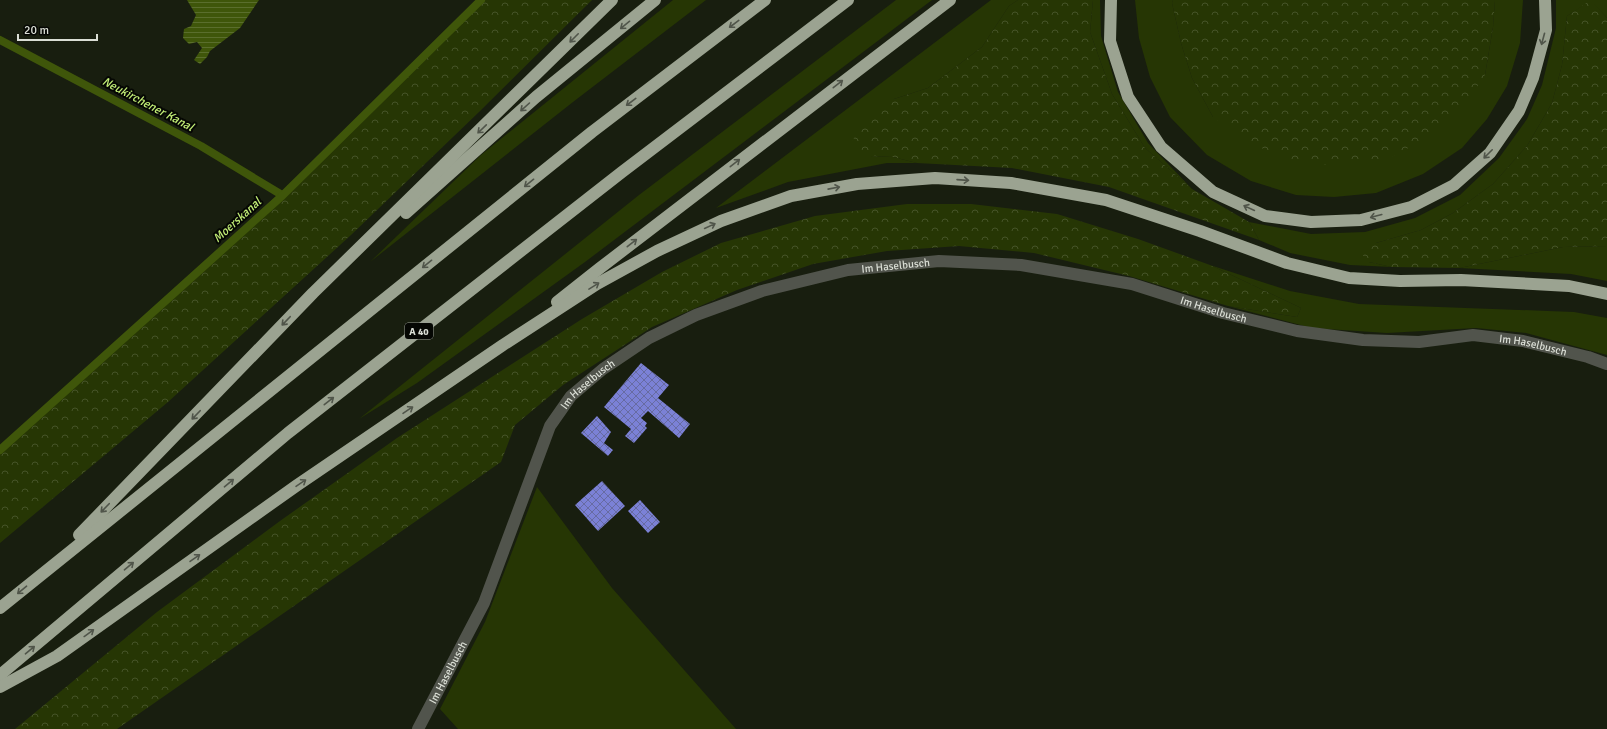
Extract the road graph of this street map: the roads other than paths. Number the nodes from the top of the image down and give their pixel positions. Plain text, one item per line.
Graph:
1 (612, 0) edge
2 (655, 0) edge
3 (765, 0) edge
4 (848, 0) edge
5 (950, 0) edge
6 (1111, 0) edge
7 (1546, 0) edge
8 (313, 293) junction
9 (1607, 294) edge
10 (503, 345) junction
11 (1607, 364) edge
12 (43, 572) junction
13 (0, 608) edge
14 (0, 675) edge
15 (0, 688) edge
16 (418, 729) edge

1 -> 8 highway
2 -> 8 highway
3 -> 12 highway
14 -> 4 highway, A 40
10 -> 5 highway
7 -> 6 highway
8 -> 12 highway
10 -> 9 highway
15 -> 10 highway
11 - 16 street, Im Haselbusch
12 -> 13 highway

